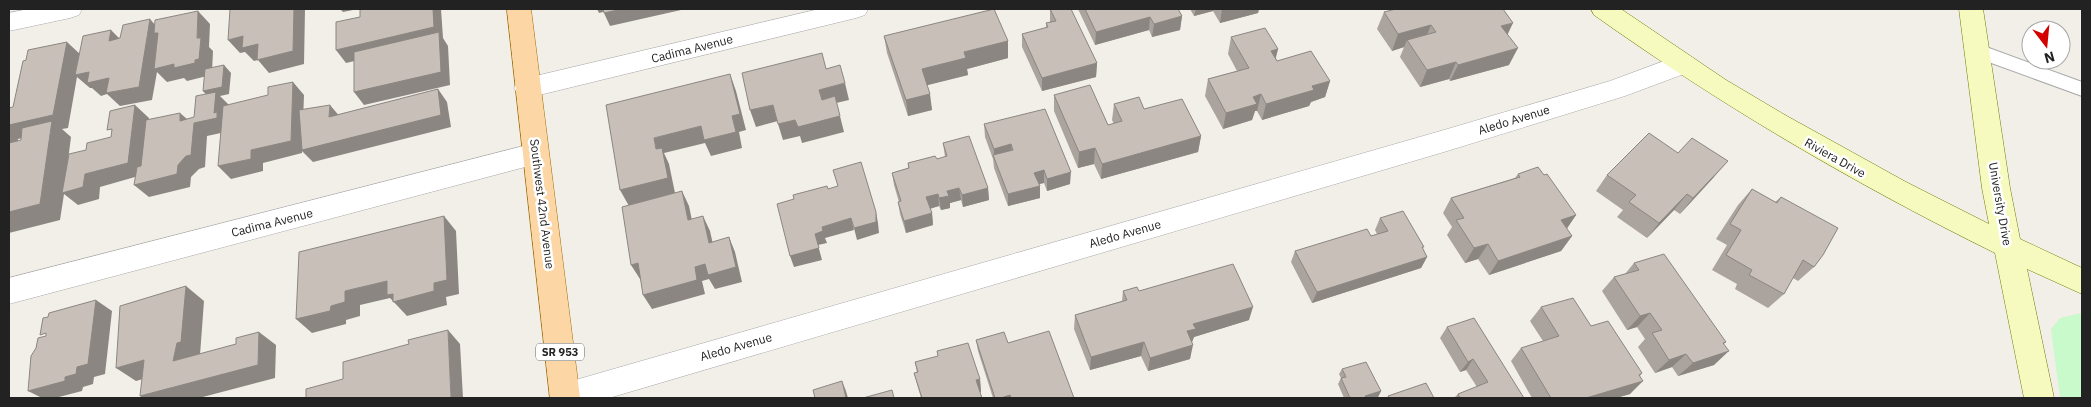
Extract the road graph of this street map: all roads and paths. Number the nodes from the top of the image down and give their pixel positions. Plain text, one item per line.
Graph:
1 (70, 9) edge
2 (519, 9) edge
3 (856, 9) edge
4 (1603, 9) edge
5 (1971, 9) edge
6 (9, 22) edge
7 (1978, 51) junction
8 (1683, 64) junction
9 (527, 88) junction
10 (2082, 89) edge
11 (536, 154) junction
12 (2007, 246) junction
13 (2082, 281) edge
14 (9, 291) edge
15 (565, 398) edge
16 (2039, 398) edge

1 - 6 street
2 - 9 main road, Southwest 42nd Avenue / SR 953
3 - 9 street, Cadima Avenue
4 - 8 street, Riviera Drive
5 - 7 street, University Drive
7 - 10 lane
7 - 12 street, University Drive
8 - 12 street, Riviera Drive
8 - 15 street, Aledo Avenue
9 - 11 main road, Southwest 42nd Avenue / SR 953
11 - 14 street, Cadima Avenue
11 - 15 main road, Southwest 42nd Avenue / SR 953
12 - 13 street, Riviera Drive
12 - 16 street, University Drive

